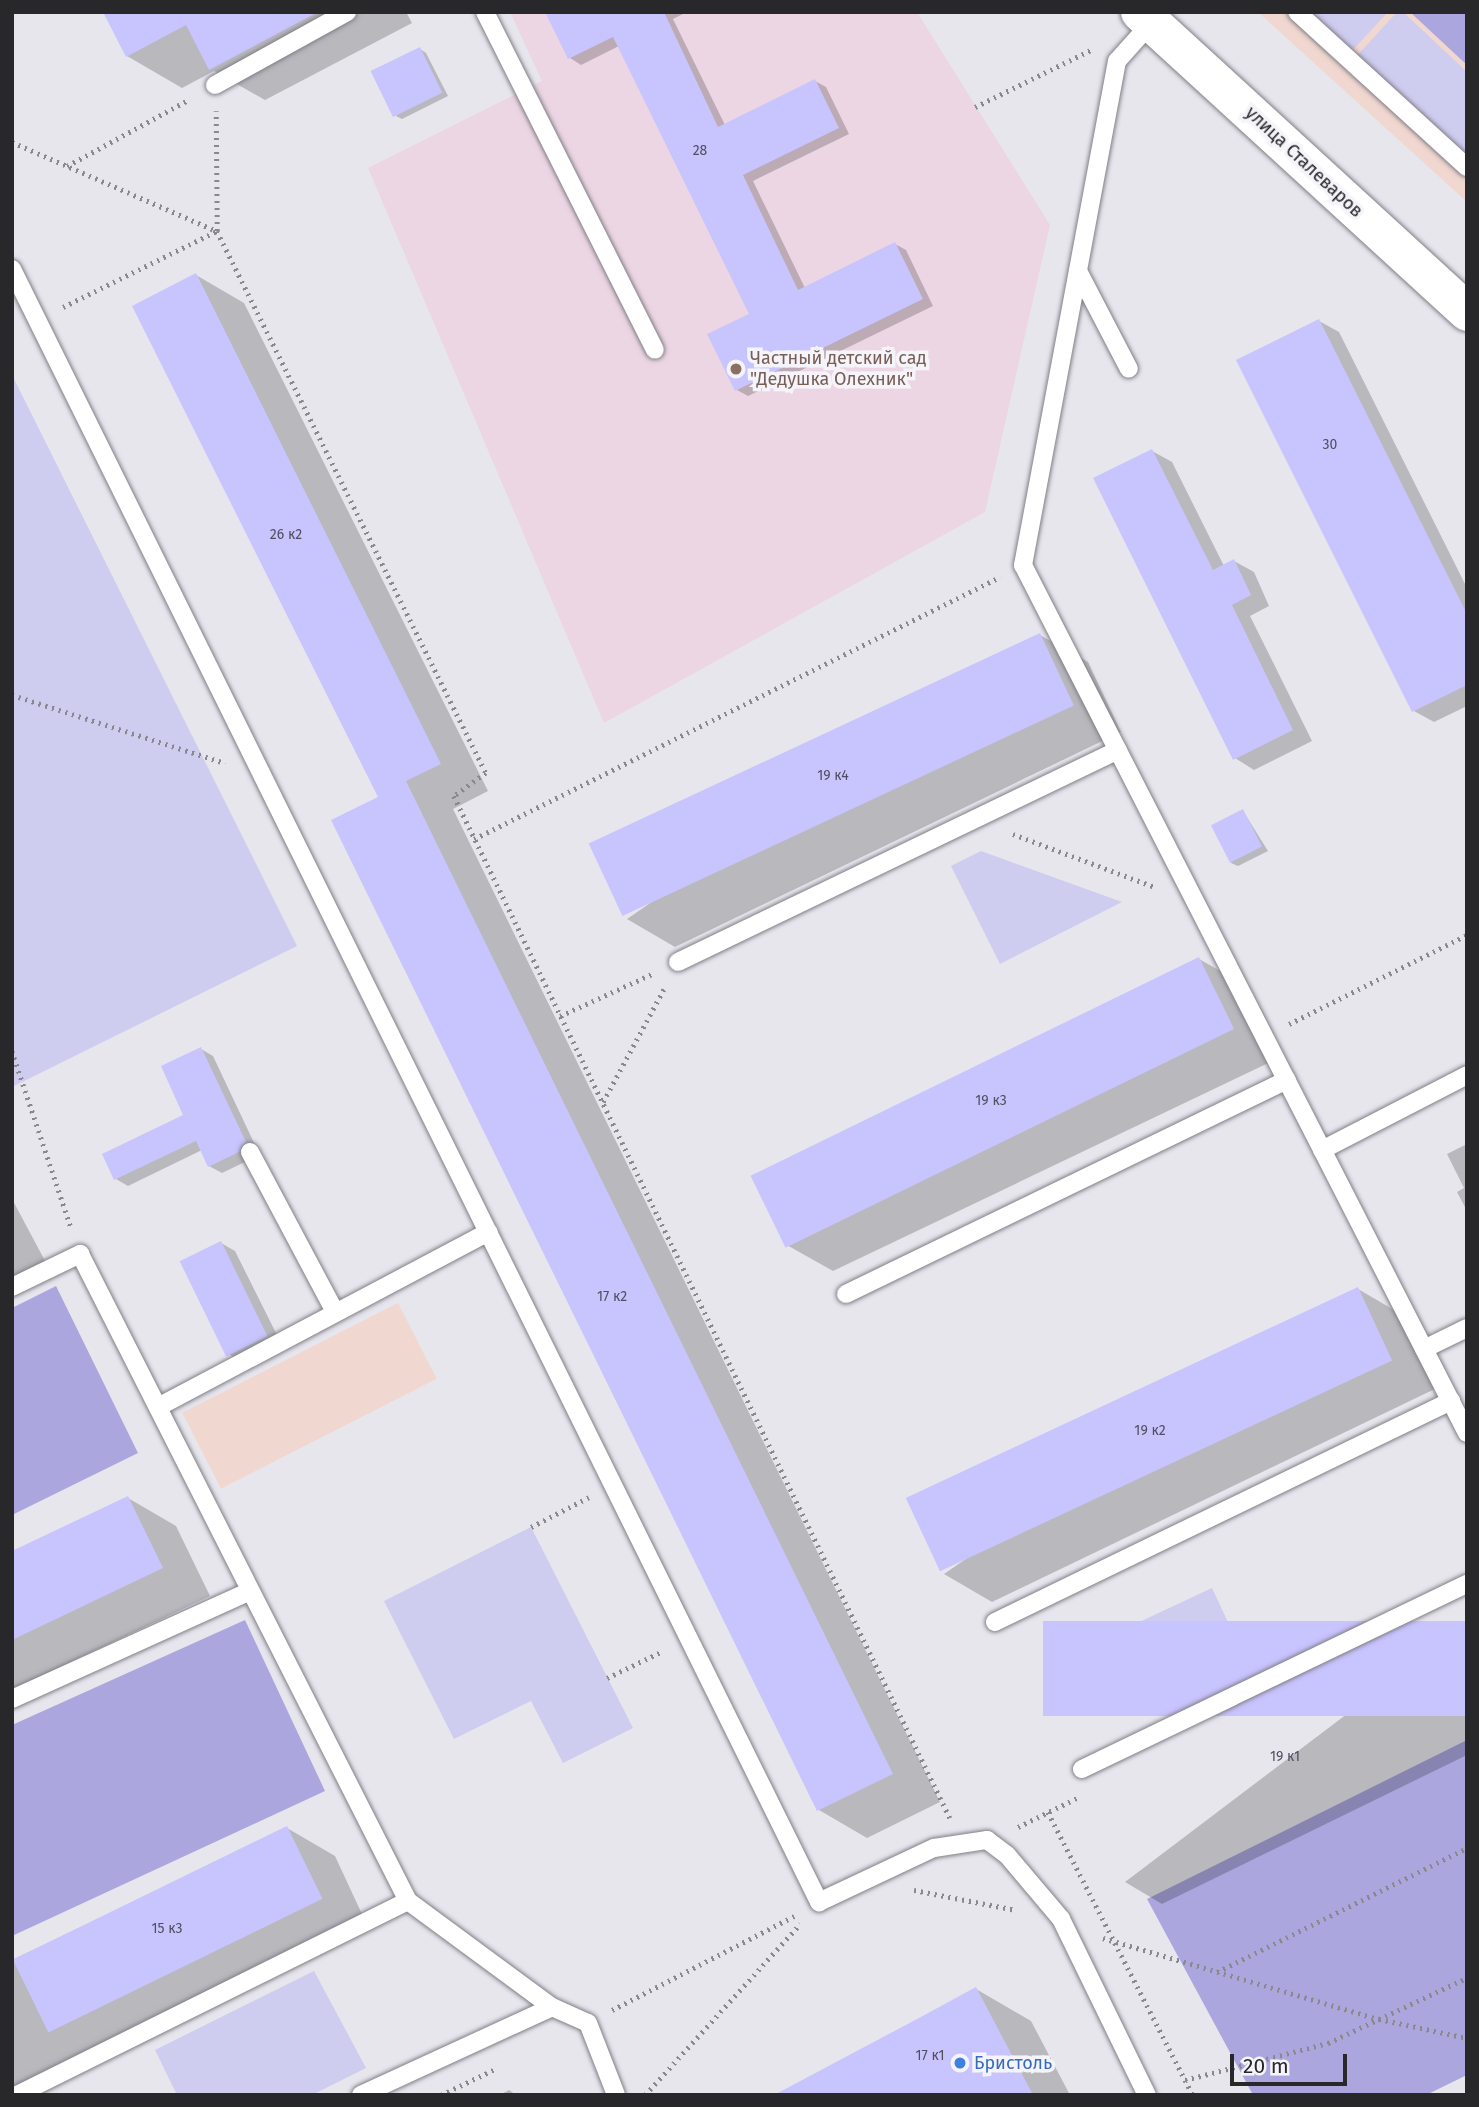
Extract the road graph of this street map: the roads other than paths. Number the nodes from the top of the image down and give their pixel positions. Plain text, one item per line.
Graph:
1 (347, 12) edge
2 (485, 12) edge
3 (1297, 12) edge
4 (1146, 17) edge
5 (215, 85) road end
6 (1467, 167) edge
7 (12, 270) edge
8 (1078, 271) junction
9 (1467, 312) edge
10 (654, 350) dead end
11 (1129, 369) dead end
12 (1118, 750) junction
13 (678, 962) road end
14 (1467, 1075) edge
15 (1287, 1080) junction
16 (1322, 1150) junction
17 (250, 1152) dead end
18 (488, 1232) junction
19 (12, 1287) edge
20 (846, 1294) dead end
21 (335, 1312) junction
22 (1467, 1328) edge
23 (1424, 1349) junction
24 (1451, 1401) junction
25 (158, 1407) junction
26 (1467, 1433) edge
27 (1467, 1584) edge
28 (250, 1591) junction
29 (995, 1622) dead end
30 (12, 1699) edge
31 (1082, 1769) dead end
32 (408, 1901) junction
33 (552, 2007) junction
34 (17, 2095) edge
35 (361, 2095) edge
36 (616, 2095) edge
37 (1147, 2095) edge

1 - 5 lane
2 - 10 lane
3 - 6 lane
4 - 8 lane
4 - 9 main road, улица Сталеваров
7 - 18 lane
8 - 11 lane
8 - 12 lane
12 - 13 lane
12 - 15 lane
14 - 16 lane
15 - 16 lane
15 - 20 lane
16 - 23 lane
17 - 21 lane
18 - 21 lane
18 - 37 lane
19 - 25 lane
21 - 25 lane
22 - 23 lane
23 - 24 lane
24 - 26 lane
24 - 29 lane
25 - 28 lane
27 - 31 lane
28 - 30 lane
28 - 32 lane
32 - 33 lane
32 - 34 lane
33 - 35 lane
33 - 36 lane

